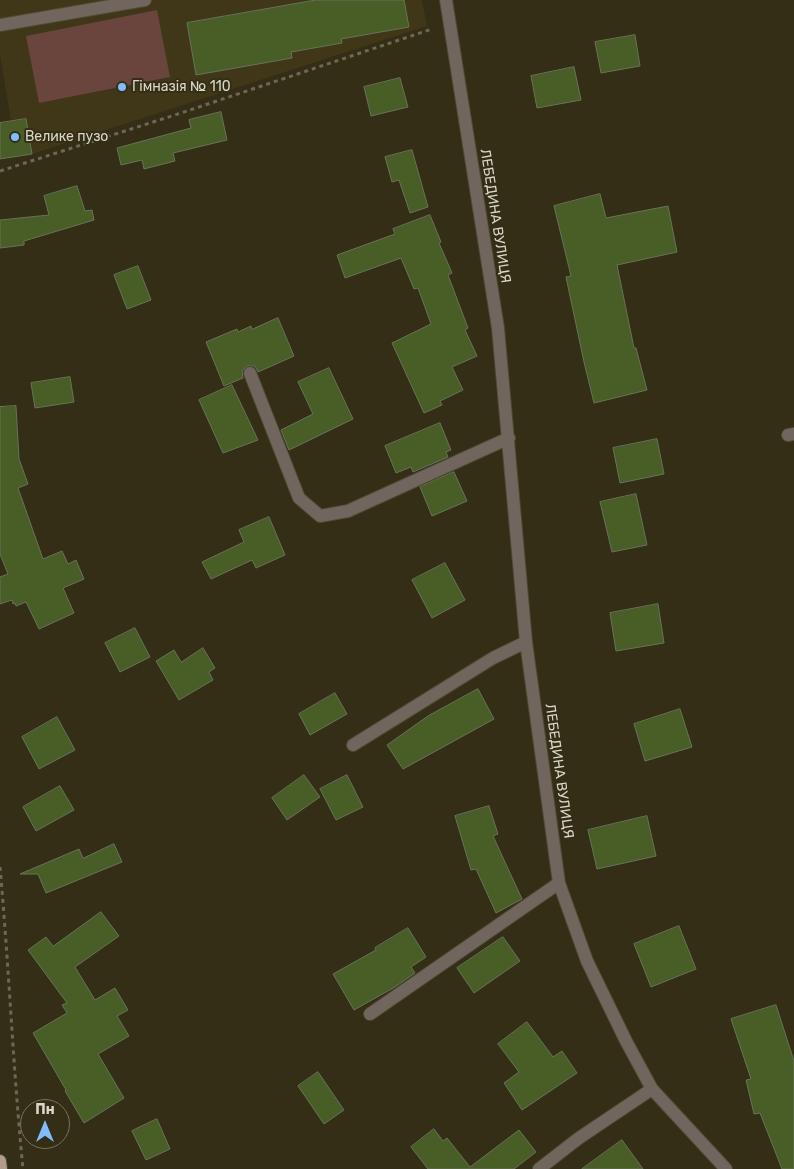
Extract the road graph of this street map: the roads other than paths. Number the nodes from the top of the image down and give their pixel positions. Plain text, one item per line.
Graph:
1 (145, 0) edge
2 (446, 0) edge
3 (0, 25) edge
4 (250, 373) dead end
5 (509, 438) junction
6 (526, 642) junction
7 (353, 745) dead end
8 (559, 883) junction
9 (370, 1014) dead end
10 (652, 1089) junction
11 (0, 1161) edge
12 (1, 1169) edge
13 (539, 1169) edge
14 (726, 1169) edge

1 - 3 street
2 - 5 street, ЛЕБЕДИНА ВУЛИЦЯ
4 - 5 street
5 - 6 street, ЛЕБЕДИНА ВУЛИЦЯ
6 - 7 street
6 - 8 street, ЛЕБЕДИНА ВУЛИЦЯ
8 - 9 street
8 - 10 street, ЛЕБЕДИНА ВУЛИЦЯ
10 - 13 street
10 - 14 street, ЛЕБЕДИНА ВУЛИЦЯ
11 - 12 main road

